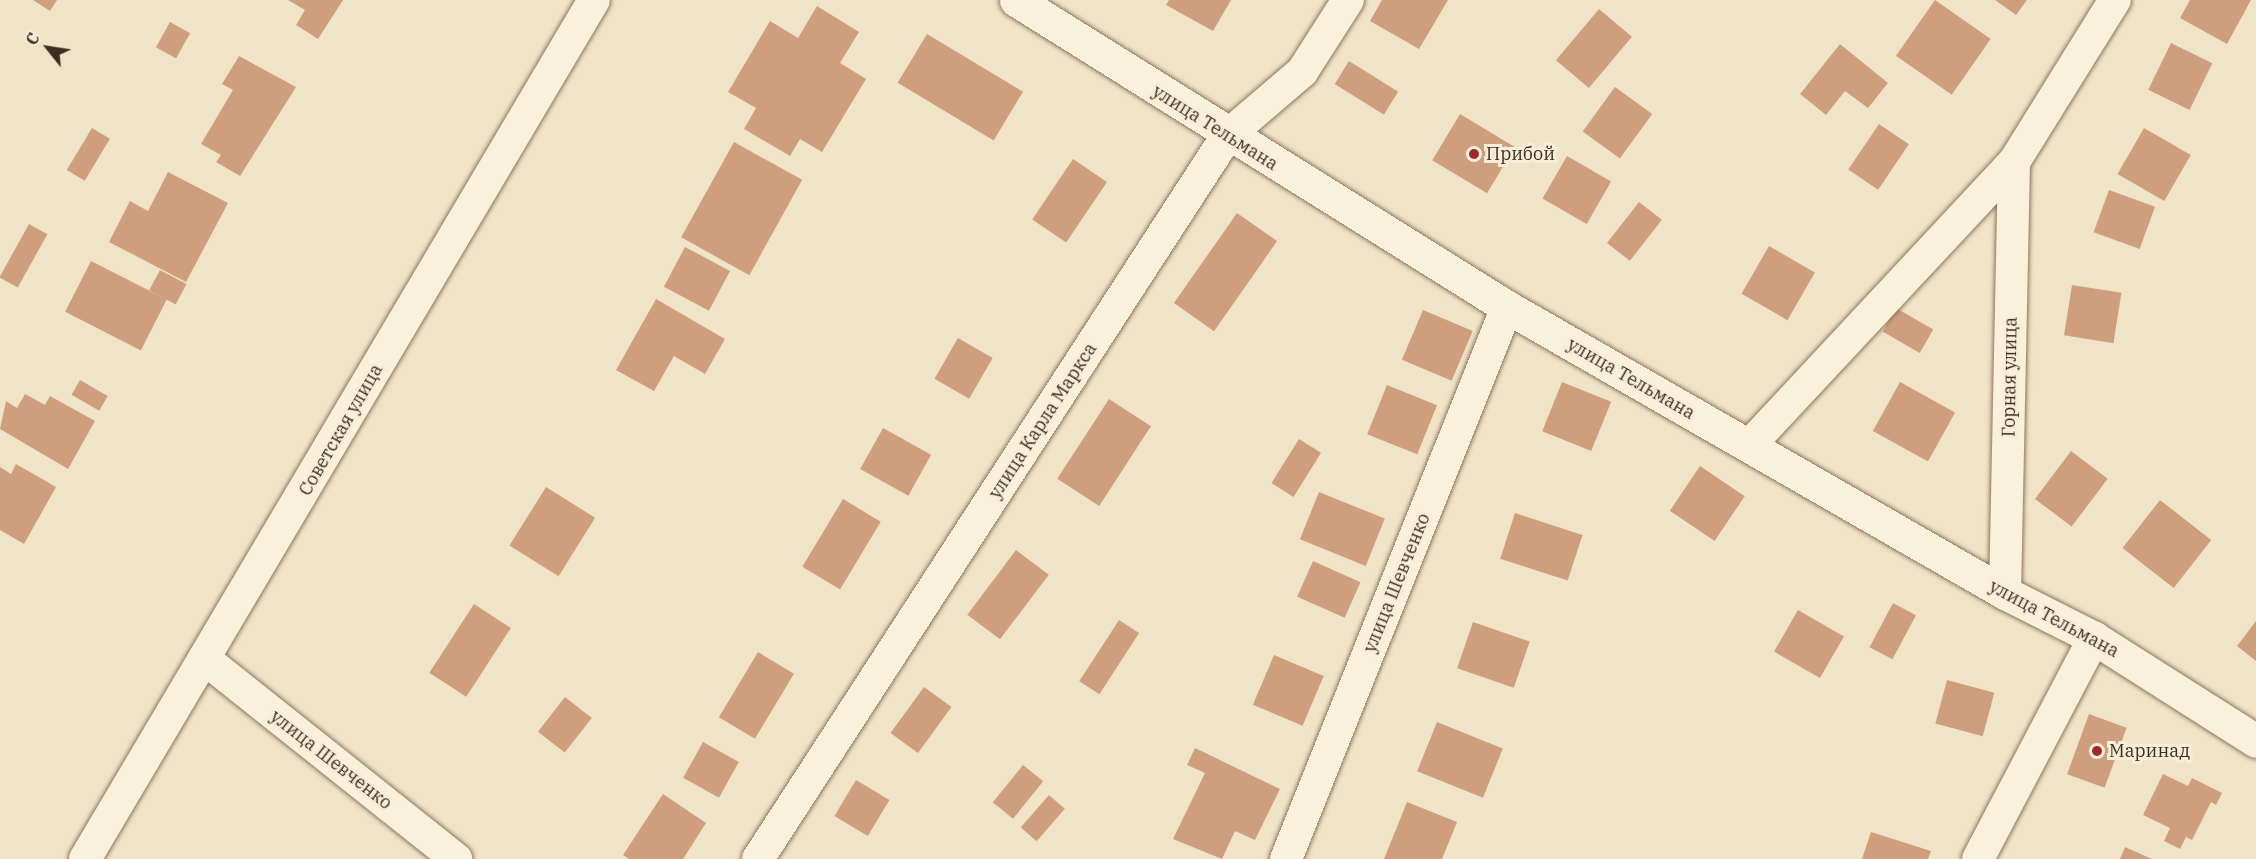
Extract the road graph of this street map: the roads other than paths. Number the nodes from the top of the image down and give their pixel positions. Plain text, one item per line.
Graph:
1 (594, 0) edge
2 (1016, 0) edge
3 (1348, 0) edge
4 (2115, 0) edge
5 (1227, 136) junction
6 (2014, 162) junction
7 (1507, 308) junction
8 (1749, 446) junction
9 (2005, 593) junction
10 (2094, 638) junction
11 (206, 660) junction
12 (2256, 741) edge
13 (85, 859) edge
14 (456, 859) edge
15 (758, 859) edge
16 (1286, 859) edge
17 (1978, 859) edge

1 - 11 street, Советская улица
2 - 5 street, улица Тельмана
3 - 5 street, улица Карла Маркса
4 - 6 street
5 - 7 street, улица Тельмана
5 - 15 street, улица Карла Маркса
6 - 8 street
6 - 9 street, Горная улица
7 - 8 street, улица Тельмана
7 - 16 street, улица Шевченко
8 - 9 street, улица Тельмана
9 - 10 street, улица Тельмана
10 - 12 street, улица Тельмана
10 - 17 street
11 - 13 street, Советская улица
11 - 14 street, улица Шевченко

